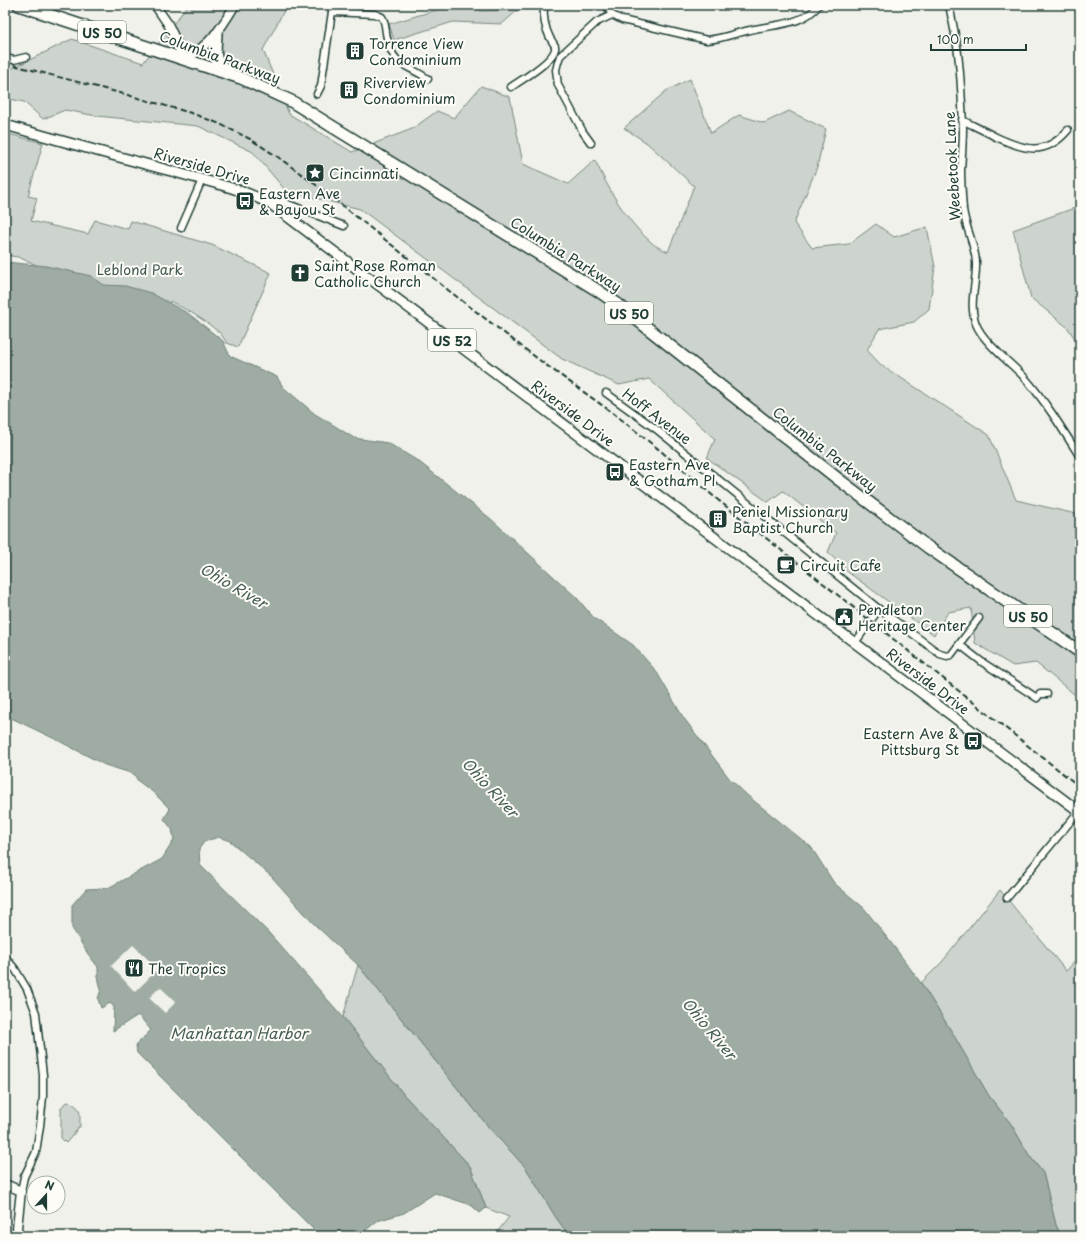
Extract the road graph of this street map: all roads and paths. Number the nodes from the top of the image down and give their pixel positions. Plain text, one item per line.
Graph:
1 (19, 5) edge
2 (155, 5) edge
3 (235, 5) edge
4 (544, 5) edge
5 (606, 5) edge
6 (819, 5) edge
7 (949, 5) edge
8 (332, 8) edge
9 (612, 15) junction
10 (216, 35) junction
11 (26, 57) dead end
12 (5, 58) edge
13 (185, 60) junction
14 (241, 78) junction
15 (428, 79) dead end
16 (511, 87) dead end
17 (317, 94) dead end
18 (962, 120) junction
19 (5, 125) edge
20 (1068, 130) dead end
21 (591, 143) dead end
22 (202, 180) junction
23 (262, 199) junction
24 (344, 226) dead end
25 (181, 228) dead end
26 (606, 392) dead end
27 (1080, 457) edge
28 (879, 609) junction
29 (979, 618) dead end
30 (855, 643) junction
31 (959, 646) junction
32 (1080, 652) edge
33 (1047, 694) dead end
34 (1079, 812) edge
35 (1007, 898) dead end
36 (5, 957) edge
37 (5, 1184) edge
38 (21, 1191) junction
39 (19, 1236) edge

1 - 13 highway, Columbia Parkway / US 50
2 - 13 street
3 - 10 street
4 - 16 street
5 - 9 street
6 - 9 street
7 - 18 street, Weebetook Lane
8 - 15 street
8 - 17 street
9 - 21 street
10 - 13 street
10 - 14 highway
11 - 12 street
13 - 14 highway, Columbia Parkway / US 50
14 - 32 highway, Columbia Parkway / US 50
18 - 20 street
18 - 27 street, Weebetook Lane
19 - 22 main road, Riverside Drive / US 52
22 - 23 main road, Riverside Drive / US 52
22 - 25 street
23 - 24 street
23 - 30 main road, Riverside Drive / US 52
26 - 28 street, Hoff Avenue
28 - 30 street
28 - 31 street, Hoff Avenue
29 - 31 street
30 - 34 main road, Riverside Drive / US 52
31 - 33 street
34 - 35 street
36 - 38 street
37 - 38 street
38 - 39 street

